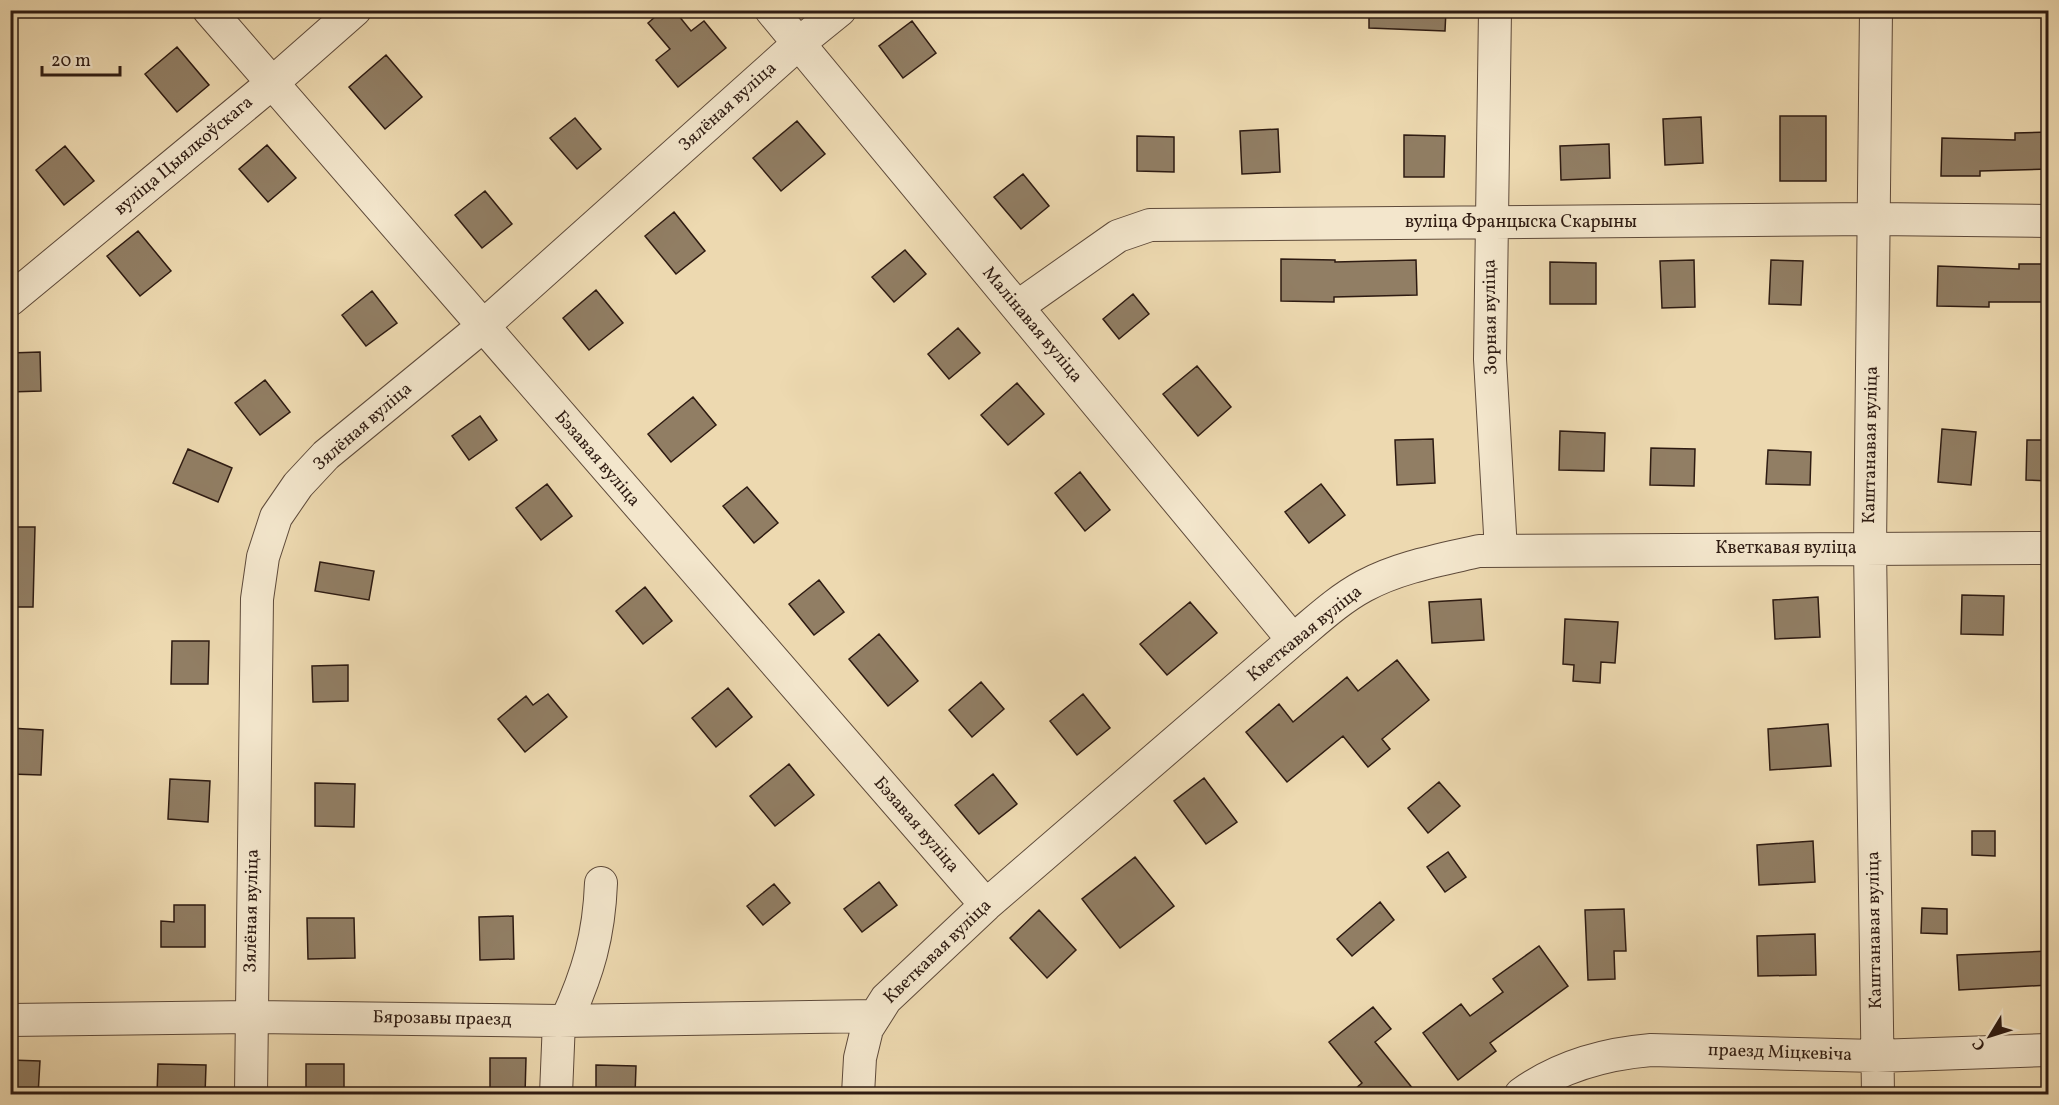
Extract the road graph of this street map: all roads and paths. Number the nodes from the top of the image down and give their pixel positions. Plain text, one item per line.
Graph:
1 (209, 10) edge
2 (355, 10) edge
3 (771, 10) edge
4 (840, 10) edge
5 (1495, 10) edge
6 (1876, 10) edge
7 (798, 44) junction
8 (271, 84) junction
9 (1875, 219) junction
10 (2049, 221) edge
11 (1490, 222) junction
12 (10, 300) edge
13 (1017, 306) junction
14 (482, 327) junction
15 (1869, 548) junction
16 (2049, 548) edge
17 (1502, 551) junction
18 (1293, 640) junction
19 (602, 883) dead end
20 (987, 905) junction
21 (251, 1017) junction
22 (874, 1017) junction
23 (10, 1020) edge
24 (562, 1021) junction
25 (2049, 1050) edge
26 (1876, 1056) junction
27 (251, 1095) edge
28 (556, 1095) edge
29 (858, 1095) edge
30 (1521, 1095) edge
31 (1878, 1095) edge

1 - 8 street, Бэзавая вуліца
2 - 8 street, вуліца Цыялкоўскага
3 - 7 street, Малінавая вуліца
4 - 7 street, Зялёная вуліца
5 - 11 street, Зорная вуліца
6 - 9 street, Каштанавая вуліца
7 - 13 street, Малінавая вуліца
7 - 14 street, Зялёная вуліца
8 - 12 street, вуліца Цыялкоўскага
8 - 14 street, Бэзавая вуліца
9 - 10 street, вуліца Францыска Скарыны
9 - 11 street, вуліца Францыска Скарыны
9 - 15 street, Каштанавая вуліца
11 - 13 street, вуліца Францыска Скарыны
11 - 17 street, Зорная вуліца
13 - 18 street, Малінавая вуліца
14 - 20 street, Бэзавая вуліца
14 - 21 street, Зялёная вуліца
15 - 16 street, Кветкавая вуліца
15 - 17 street, Кветкавая вуліца
15 - 26 street, Каштанавая вуліца
17 - 18 street, Кветкавая вуліца
18 - 20 street, Кветкавая вуліца
19 - 24 street
20 - 22 street, Кветкавая вуліца
21 - 23 street, Бярозавы праезд
21 - 24 street, Бярозавы праезд
21 - 27 street, Зялёная вуліца
22 - 24 street, Бярозавы праезд
22 - 29 street, Кветкавая вуліца
24 - 28 street
25 - 26 street, праезд Міцкевіча
26 - 30 street, праезд Міцкевіча
26 - 31 street, Каштанавая вуліца

